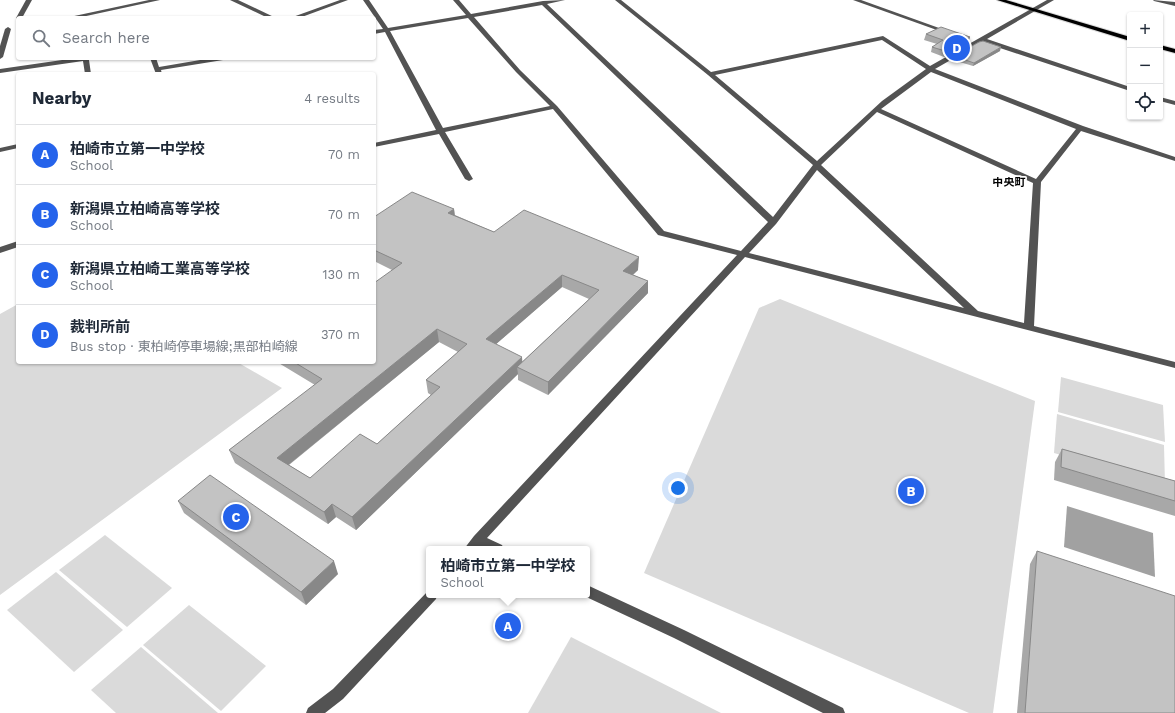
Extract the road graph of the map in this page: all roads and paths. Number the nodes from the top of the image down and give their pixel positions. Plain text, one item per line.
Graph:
1 (29, 0) edge
2 (157, 0) edge
3 (236, 0) edge
4 (345, 0) edge
5 (366, 0) edge
6 (456, 0) edge
7 (562, 0) edge
8 (618, 0) edge
9 (856, 0) edge
10 (1000, 0) edge
11 (1051, 0) edge
12 (1156, 0) edge
13 (543, 3) junction
14 (1175, 4) edge
15 (1033, 10) junction
16 (20, 16) edge
17 (78, 16) edge
18 (269, 16) edge
19 (299, 16) edge
20 (470, 16) junction
21 (15, 24) edge
22 (387, 30) junction
23 (0, 31) edge
24 (376, 32) edge
25 (958, 36) edge
26 (965, 38) edge
27 (1127, 38) edge
28 (981, 41) junction
29 (1163, 48) edge
30 (1175, 51) edge
31 (0, 57) edge
32 (73, 60) edge
33 (86, 60) edge
34 (154, 60) edge
35 (214, 60) edge
36 (930, 69) junction
37 (0, 71) edge
38 (88, 72) edge
39 (158, 72) edge
40 (710, 74) junction
41 (1127, 88) edge
42 (1163, 99) edge
43 (1175, 104) edge
44 (555, 107) junction
45 (876, 109) junction
46 (1080, 128) junction
47 (440, 130) junction
48 (376, 145) edge
49 (16, 146) edge
50 (0, 150) edge
51 (1175, 159) edge
52 (817, 165) junction
53 (469, 179) dead end
54 (1037, 182) junction
55 (773, 222) junction
56 (16, 245) edge
57 (0, 250) edge
58 (742, 255) junction
59 (974, 312) junction
60 (1029, 327) junction
61 (1175, 365) edge
62 (474, 544) edge
63 (590, 592) edge
64 (428, 598) edge
65 (313, 713) edge
66 (838, 713) edge

1 - 16 street
2 - 17 street
3 - 18 street
4 - 19 street
5 - 22 street
6 - 20 street
7 - 13 street
8 - 40 street
9 - 25 street
10 - 15 main road
11 - 15 street
12 - 14 street
13 - 20 street
13 - 55 street
15 - 27 main road
15 - 28 street
20 - 22 street
20 - 44 street
21 - 23 street
21 - 31 street
22 - 24 street
22 - 47 street
26 - 28 street
28 - 36 street
28 - 41 street
29 - 30 main road
32 - 37 street
33 - 38 street
34 - 39 street
35 - 39 street
36 - 40 street
36 - 45 street
36 - 46 street
40 - 52 street
42 - 43 street
44 - 47 street
44 - 58 street
45 - 52 street
45 - 54 street
46 - 51 street
46 - 54 street
47 - 48 street
47 - 53 street
49 - 50 street
52 - 55 street
52 - 59 street
54 - 60 street
55 - 58 street
56 - 57 street
58 - 59 street
58 - 62 street
59 - 60 street
60 - 61 street
63 - 66 street
64 - 65 street

